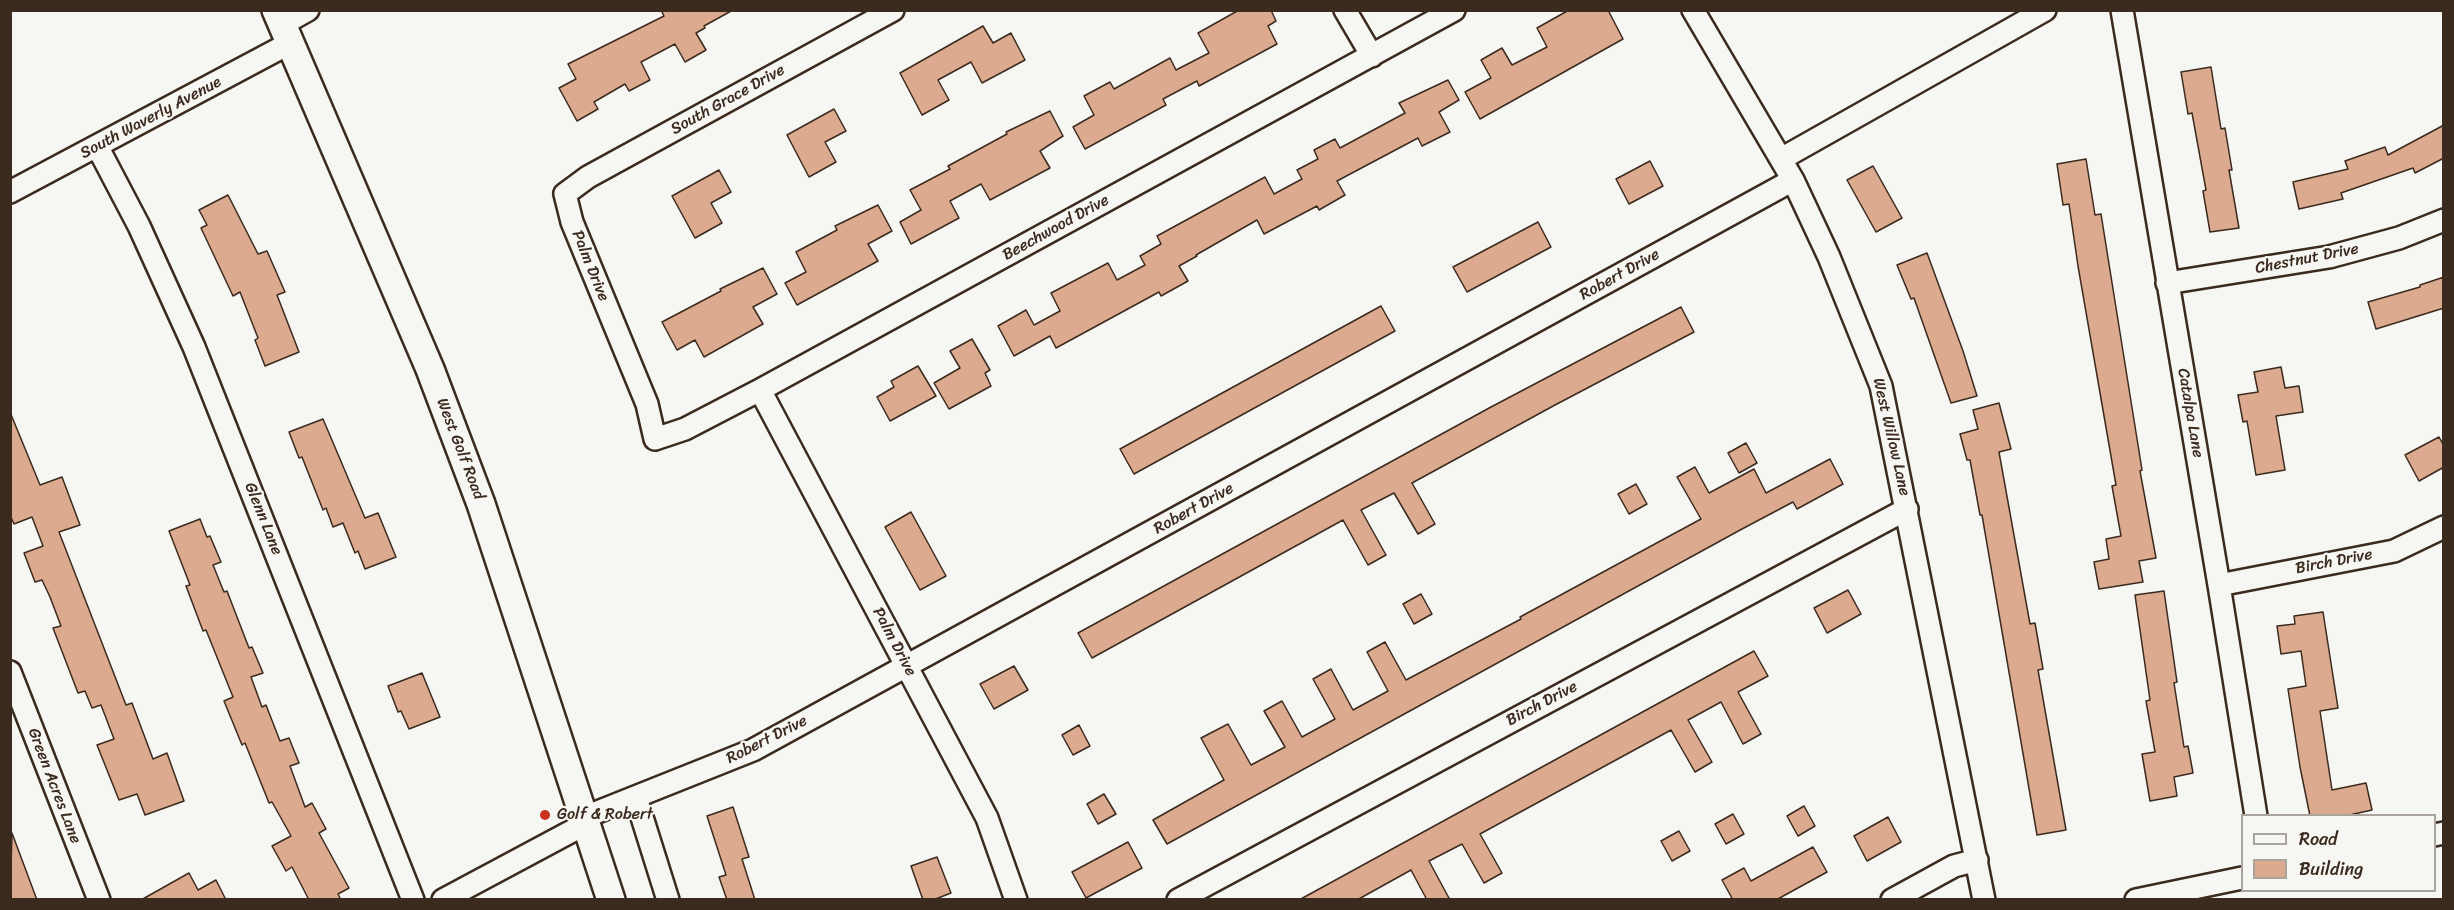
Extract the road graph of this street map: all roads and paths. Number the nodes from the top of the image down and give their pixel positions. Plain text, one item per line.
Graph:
1 (308, 10) edge
2 (893, 10) edge
3 (1345, 10) edge
4 (1454, 10) edge
5 (1693, 10) edge
6 (2045, 10) edge
7 (2122, 10) edge
8 (283, 26) edge
9 (1372, 56) junction
10 (97, 146) junction
11 (1781, 159) junction
12 (1793, 180) junction
13 (10, 192) edge
14 (565, 194) joint
15 (2444, 220) edge
16 (2167, 283) junction
17 (760, 390) junction
18 (655, 439) joint
19 (1907, 509) junction
20 (2444, 526) edge
21 (2219, 585) junction
22 (907, 666) junction
23 (10, 672) edge
24 (636, 798) junction
25 (2256, 814) edge
26 (586, 820) junction
27 (1977, 860) junction
28 (2241, 878) edge
29 (99, 900) edge
30 (414, 900) edge
31 (442, 900) edge
32 (611, 900) edge
33 (668, 900) edge
34 (1016, 900) edge
35 (1178, 900) edge
36 (1892, 900) edge
37 (1984, 900) edge
38 (2136, 900) edge

1 - 8 street, South Waverly Avenue
2 - 14 street, South Grace Drive
3 - 9 street
4 - 9 street, Beechwood Drive
5 - 11 street, West Willow Lane
6 - 11 street
7 - 16 street, Catalpa Lane
8 - 10 street, South Waverly Avenue
8 - 26 main road, West Golf Road
9 - 17 street, Beechwood Drive
10 - 13 street, South Waverly Avenue
10 - 30 street, Glenn Lane
11 - 12 street, West Willow Lane
12 - 19 street, West Willow Lane
12 - 22 street, Robert Drive
14 - 18 street, Palm Drive
15 - 16 street, Chestnut Drive
16 - 21 street, Catalpa Lane
17 - 18 street, Beechwood Drive
17 - 22 street, Palm Drive
19 - 27 street, West Willow Lane
19 - 35 street, Birch Drive
20 - 21 street, Birch Drive
21 - 25 street, Catalpa Lane
22 - 24 street, Robert Drive
22 - 34 street, Palm Drive
23 - 29 street, Green Acres Lane
24 - 26 street, Robert Drive
24 - 33 street
26 - 31 street, Robert Drive
26 - 32 main road, West Golf Road
27 - 36 street
27 - 37 street, West Willow Lane
28 - 38 street

